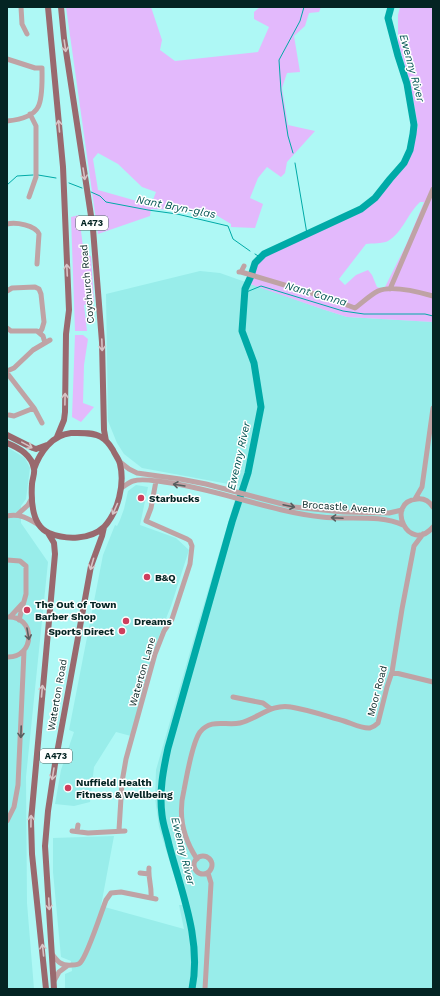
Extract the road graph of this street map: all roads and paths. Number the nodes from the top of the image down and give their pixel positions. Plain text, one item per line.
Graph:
1 (21, 7) edge
2 (48, 7) edge
3 (61, 7) edge
4 (27, 34) dead end
5 (7, 58) edge
6 (30, 114) junction
7 (7, 121) edge
8 (433, 189) edge
9 (29, 196) dead end
10 (7, 224) edge
11 (37, 264) dead end
12 (244, 266) dead end
13 (390, 289) junction
14 (7, 291) edge
15 (433, 296) edge
16 (7, 328) edge
17 (40, 332) junction
18 (50, 340) dead end
19 (45, 343) junction
20 (7, 372) edge
21 (34, 408) junction
22 (433, 408) edge
23 (9, 415) dead end
24 (42, 423) dead end
25 (7, 435) edge
26 (57, 437) junction
27 (106, 441) junction
28 (7, 443) edge
29 (48, 445) junction
30 (120, 462) junction
31 (34, 469) junction
32 (156, 482) junction
33 (422, 487) junction
34 (121, 488) junction
35 (32, 497) junction
36 (415, 499) junction
37 (426, 501) junction
38 (433, 507) edge
39 (402, 510) junction
40 (17, 515) junction
41 (7, 516) edge
42 (39, 525) junction
43 (403, 525) junction
44 (104, 527) junction
45 (433, 527) edge
46 (409, 532) junction
47 (48, 533) junction
48 (422, 534) junction
49 (414, 546) junction
50 (7, 560) edge
51 (24, 602) junction
52 (9, 617) edge
53 (19, 620) junction
54 (24, 651) junction
55 (7, 657) edge
56 (392, 672) junction
57 (433, 682) edge
58 (233, 697) dead end
59 (271, 709) junction
60 (7, 821) edge
61 (78, 825) dead end
62 (119, 830) junction
63 (125, 831) dead end
64 (198, 858) junction
65 (149, 868) dead end
66 (208, 873) junction
67 (140, 874) dead end
68 (149, 874) junction
69 (52, 954) junction
70 (67, 966) junction
71 (54, 982) junction
72 (46, 989) edge
73 (54, 989) edge
74 (206, 989) edge

1 - 4 street
26 -> 2 main road, Coychurch Road / A473
3 -> 27 main road, Coychurch Road / A473
5 - 6 street
6 - 7 street
6 - 9 street
8 - 13 street
10 - 11 street
12 - 13 street
13 - 15 street
14 - 17 street
16 - 17 street
17 - 19 street
18 - 19 street
19 - 20 street
20 - 21 street
21 - 23 street
21 - 24 street
22 - 33 street
25 -> 29 main road
26 - 27 main road
26 - 29 main road
27 - 30 main road
28 - 31 main road
29 - 31 main road
30 - 34 main road
30 -> 39 street, Brocastle Avenue
31 - 35 main road
32 - 34 street, Brocastle Avenue
43 -> 32 street, Brocastle Avenue
32 - 62 street, Waterton Lane
33 - 36 street
33 - 37 street
34 -> 44 main road
35 - 40 street
35 - 42 main road
36 - 37 street
36 - 39 street
37 - 38 street
39 - 43 street
40 - 41 street
40 - 42 street
42 - 47 main road
43 - 46 street
44 - 47 main road
44 -> 69 main road, Waterton Road / A473
45 - 48 street
46 - 48 street
46 - 49 street
72 -> 47 main road, Waterton Road / A473
48 - 49 street, Moor Road
49 - 56 street, Moor Road
50 - 51 street
51 - 52 street
51 - 53 street
52 - 53 street
53 -> 54 street
54 - 55 street
54 -> 60 street
56 - 57 street
56 - 59 street, Moor Road
58 - 59 street
59 - 64 street, Moor Road
61 - 62 street
62 - 63 street
64 - 66 street
64 - 66 street
65 - 68 street
66 - 74 street
67 - 68 street
68 - 70 street
69 - 70 street
69 - 71 main road, Waterton Road / A473
70 - 71 street
71 - 73 main road, Waterton Road / A473

